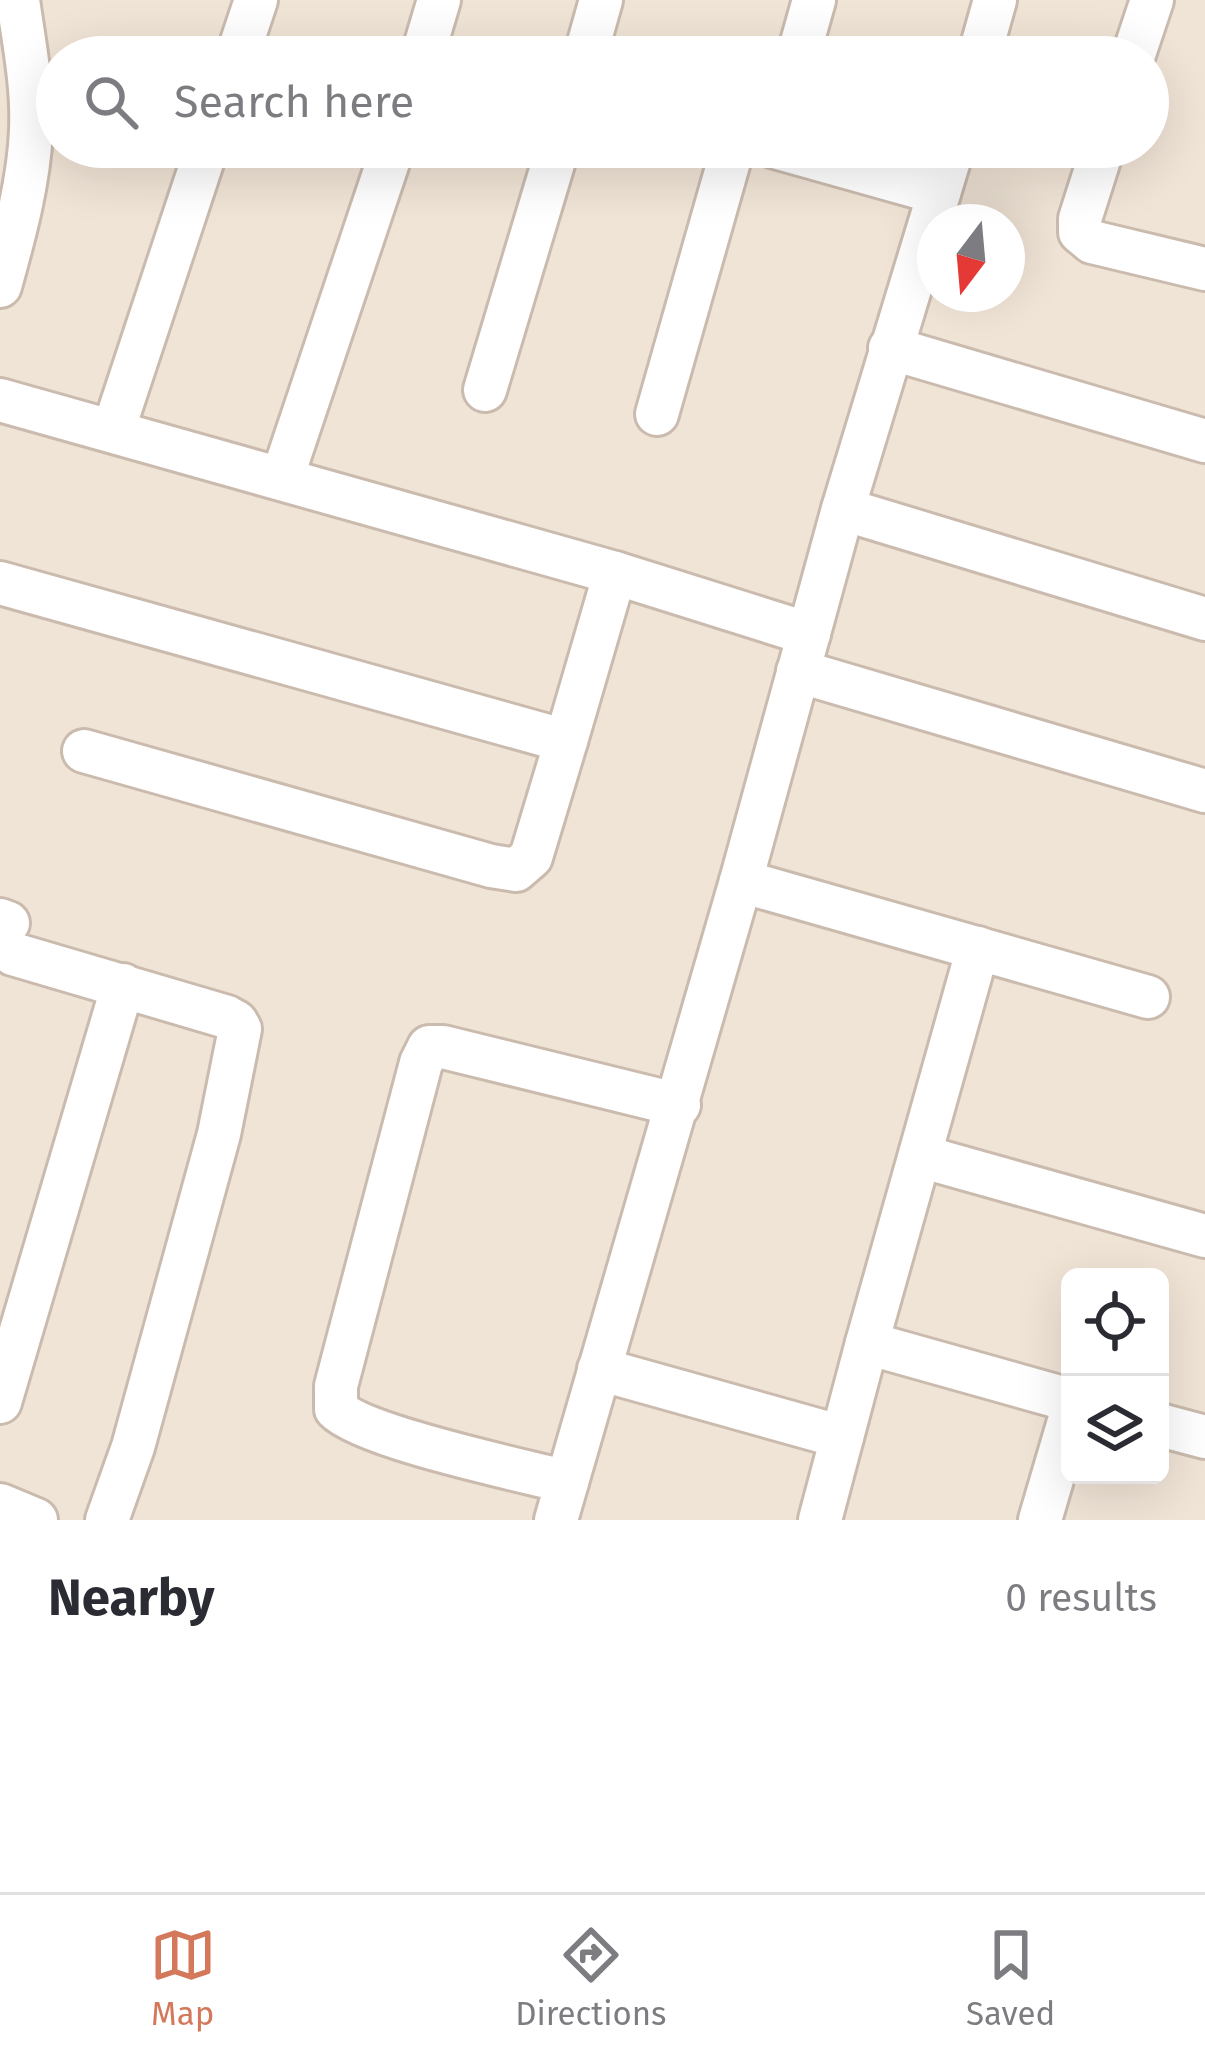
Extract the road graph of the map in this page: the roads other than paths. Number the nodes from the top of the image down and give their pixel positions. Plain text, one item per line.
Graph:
1 (18, 0) edge
2 (256, 0) edge
3 (439, 0) edge
4 (602, 0) edge
5 (814, 0) edge
6 (995, 0) edge
7 (1151, 0) edge
8 (243, 36) edge
9 (428, 36) edge
10 (591, 36) edge
11 (804, 36) edge
12 (985, 36) edge
13 (1140, 36) edge
14 (199, 168) edge
15 (386, 168) edge
16 (552, 168) edge
17 (727, 168) edge
18 (850, 168) edge
19 (947, 168) edge
20 (1096, 168) edge
21 (939, 193) junction
22 (1205, 268) edge
23 (0, 286) edge
24 (890, 348) junction
25 (485, 390) dead end
26 (0, 400) edge
27 (657, 414) dead end
28 (113, 431) junction
29 (1205, 441) edge
30 (282, 478) junction
31 (843, 509) junction
32 (616, 573) junction
33 (0, 583) edge
34 (1205, 619) edge
35 (803, 652) junction
36 (566, 741) junction
37 (84, 751) dead end
38 (1205, 790) edge
39 (741, 881) junction
40 (7, 932) edge
41 (978, 948) junction
42 (123, 985) junction
43 (1148, 997) dead end
44 (679, 1105) junction
45 (920, 1156) junction
46 (1205, 1236) edge
47 (867, 1343) junction
48 (598, 1369) junction
49 (1061, 1397) edge
50 (0, 1402) edge
51 (1169, 1426) edge
52 (1204, 1432) edge
53 (842, 1436) junction
54 (1061, 1449) edge
55 (562, 1501) edge
56 (0, 1504) edge
57 (36, 1520) edge
58 (107, 1520) edge
59 (820, 1520) edge
60 (1040, 1520) edge

1 - 23 street
2 - 8 street
3 - 9 street
4 - 10 street
5 - 11 street
6 - 12 street
7 - 13 street
14 - 28 street
15 - 30 street
16 - 25 street
17 - 27 street
18 - 21 street
19 - 21 street
20 - 22 street
21 - 24 street
24 - 29 street
24 - 31 street
26 - 28 street
28 - 30 street
30 - 32 street
31 - 34 street
31 - 35 street
32 - 35 street
32 - 36 street
33 - 36 street
35 - 38 street
35 - 39 street
36 - 37 street
39 - 41 street
39 - 44 street
40 - 42 street
41 - 43 street
41 - 45 street
42 - 50 street
42 - 58 street
44 - 48 street
44 - 55 street
45 - 46 street
45 - 47 street
47 - 49 street
47 - 53 street
48 - 53 street
48 - 55 street
51 - 52 street
53 - 59 street
54 - 60 street
56 - 57 street

